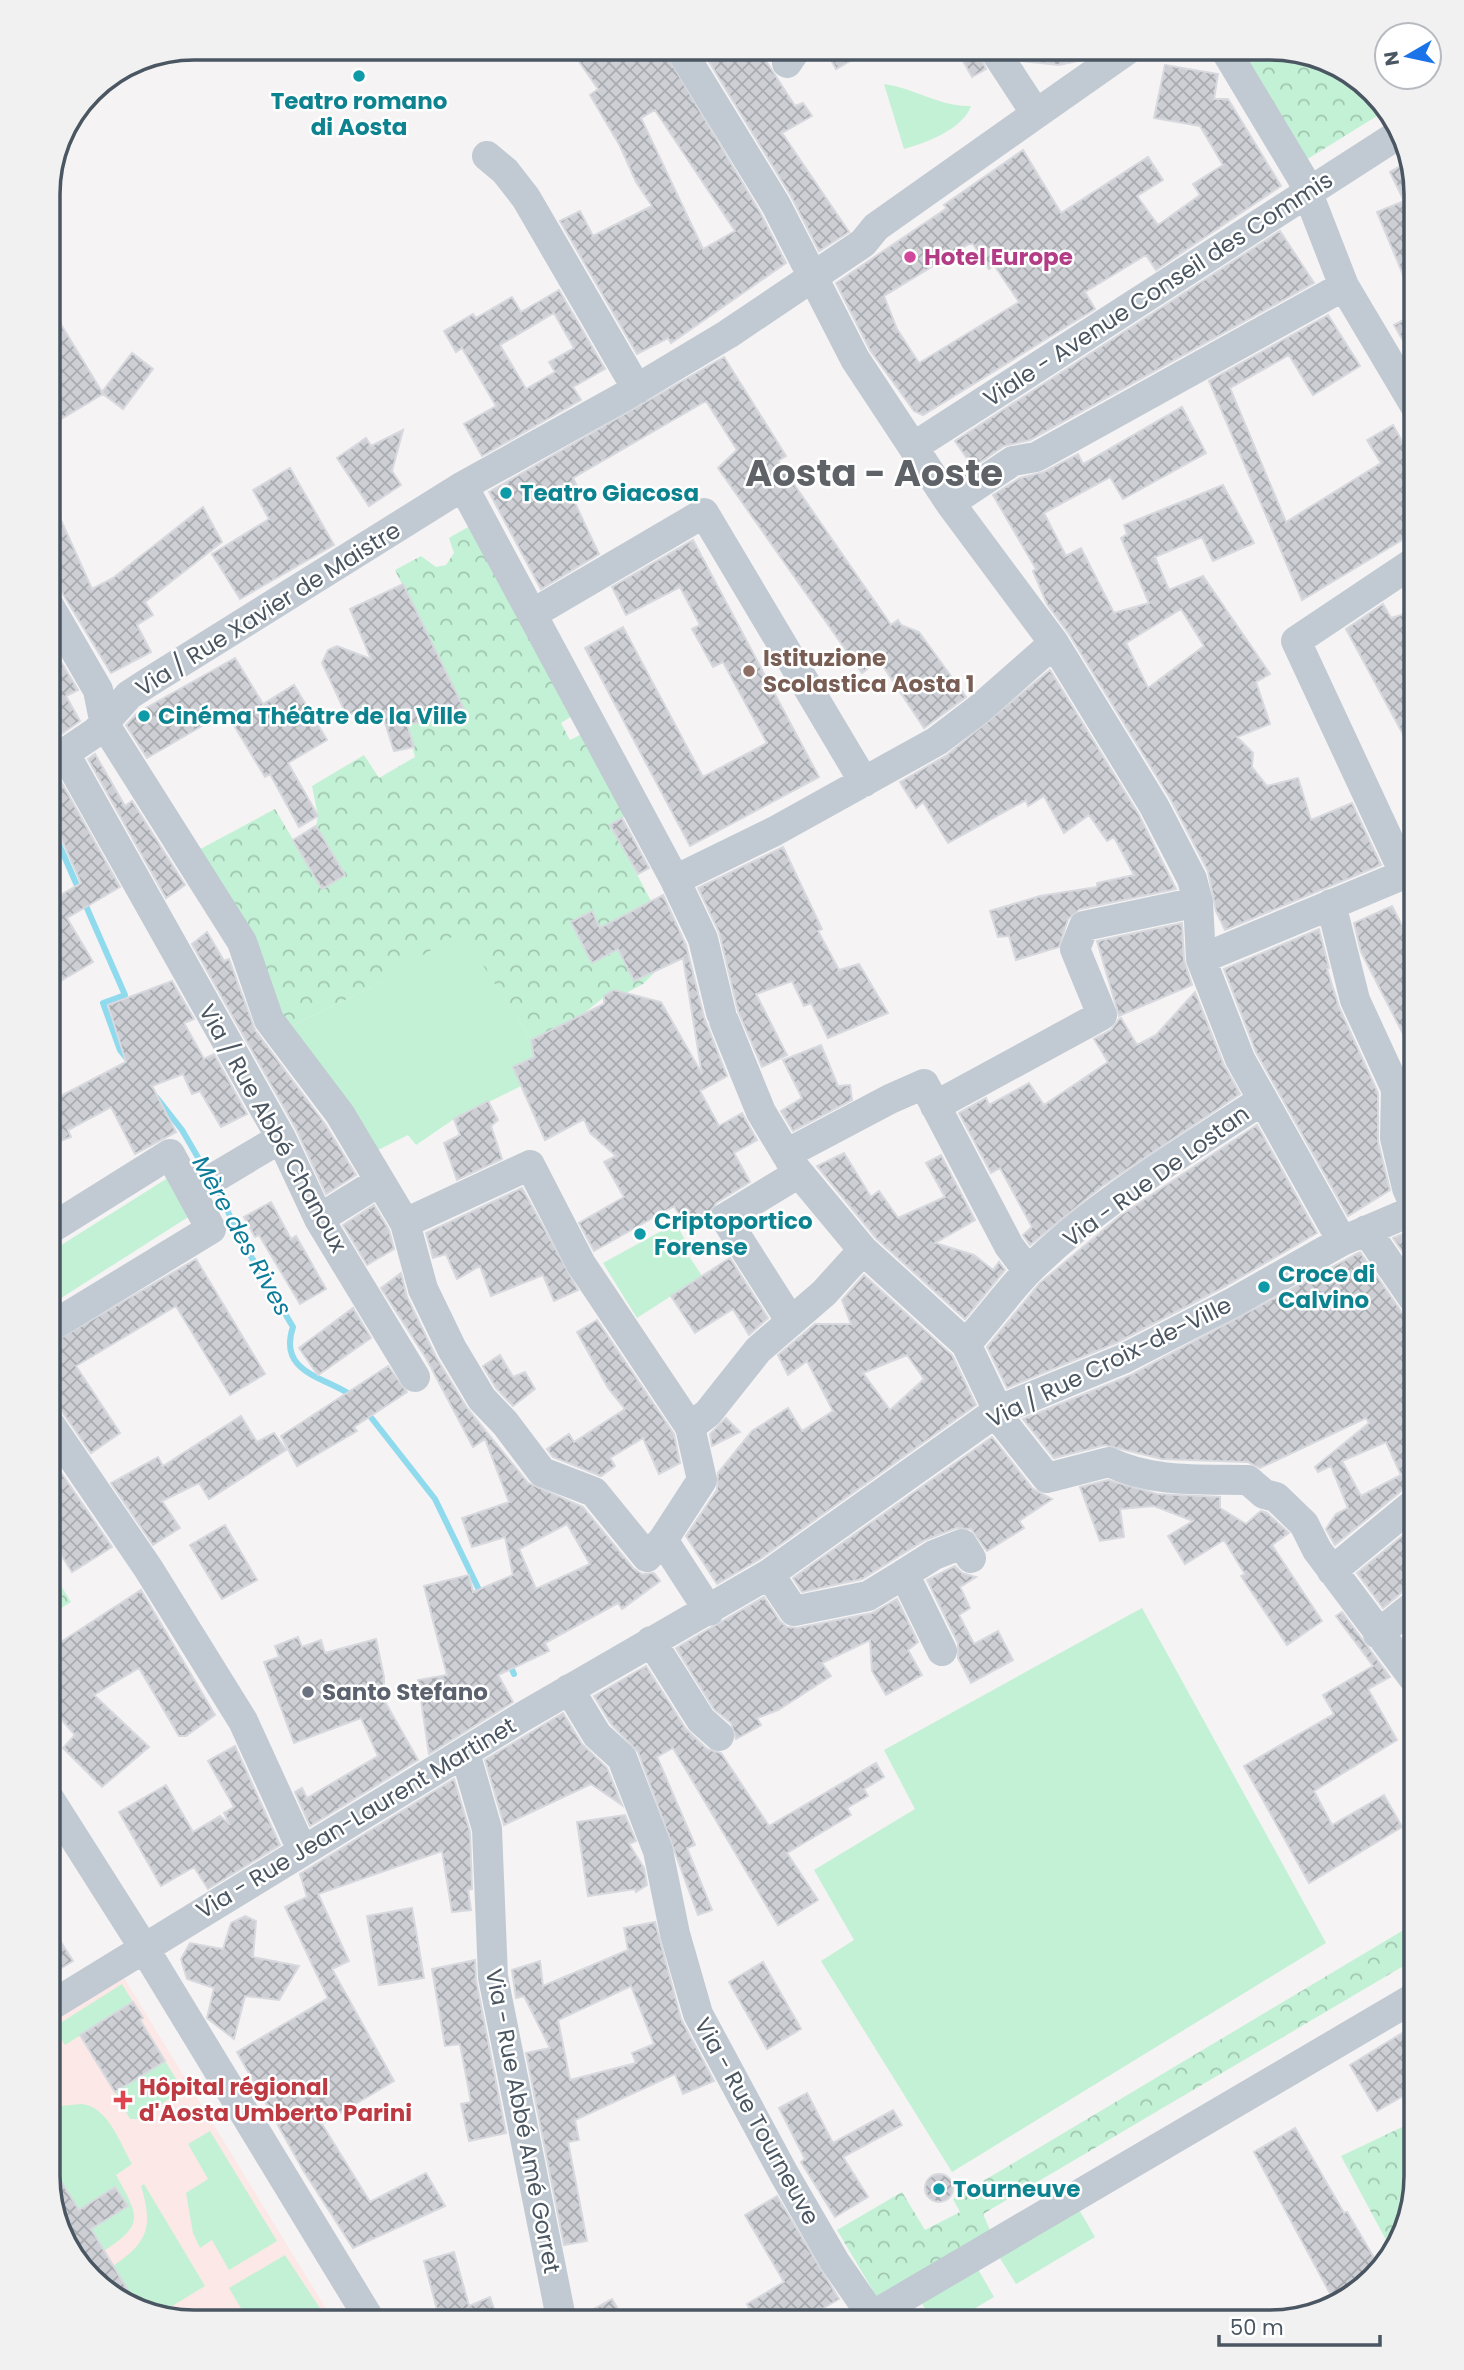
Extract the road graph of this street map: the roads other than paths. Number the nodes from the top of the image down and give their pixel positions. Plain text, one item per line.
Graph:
1 (687, 60) edge
2 (1001, 60) edge
3 (1113, 60) edge
4 (1231, 60) edge
5 (1036, 114) junction
6 (1392, 138) edge
7 (486, 156) dead end
8 (1309, 190) junction
9 (811, 276) junction
10 (1345, 286) junction
11 (1404, 387) edge
12 (637, 389) junction
13 (914, 447) junction
14 (463, 486) junction
15 (950, 503) junction
16 (1404, 569) edge
17 (532, 614) junction
18 (60, 624) edge
19 (1054, 643) junction
20 (105, 725) junction
21 (60, 756) edge
22 (60, 765) edge
23 (864, 782) junction
24 (1404, 858) edge
25 (1404, 875) edge
26 (675, 880) junction
27 (1198, 902) junction
28 (1331, 904) junction
29 (1201, 959) junction
30 (1261, 1101) junction
31 (935, 1105) junction
32 (281, 1138) junction
33 (793, 1164) junction
34 (1404, 1176) edge
35 (380, 1181) junction
36 (203, 1183) junction
37 (1404, 1214) edge
38 (318, 1219) junction
39 (60, 1223) edge
40 (405, 1223) junction
41 (1354, 1235) junction
42 (863, 1250) junction
43 (1028, 1271) junction
44 (1404, 1290) edge
45 (790, 1320) junction
46 (60, 1321) edge
47 (966, 1344) junction
48 (415, 1377) dead end
49 (999, 1410) junction
50 (690, 1427) junction
51 (60, 1439) edge
52 (1404, 1512) edge
53 (663, 1539) junction
54 (971, 1558) dead end
55 (1332, 1571) junction
56 (769, 1574) junction
57 (904, 1574) junction
58 (709, 1611) junction
59 (1404, 1613) edge
60 (1378, 1634) junction
61 (651, 1641) junction
62 (942, 1651) dead end
63 (1404, 1667) edge
64 (569, 1689) junction
65 (719, 1737) dead end
66 (465, 1754) junction
67 (60, 1816) edge
68 (302, 1850) junction
69 (144, 1948) junction
70 (60, 2000) edge
71 (1404, 2004) edge
72 (365, 2310) edge
73 (559, 2310) edge
74 (863, 2310) edge
75 (886, 2310) edge

1 - 9 street
2 - 5 street
3 - 5 street, Via / Rue Xavier de Maistre
4 - 8 street
5 - 9 street, Via / Rue Xavier de Maistre
6 - 8 street, Viale - Avenue Conseil des Commis
7 - 12 street
8 - 10 street
8 - 13 street, Viale - Avenue Conseil des Commis
9 - 12 street, Via / Rue Xavier de Maistre
9 - 13 street
10 - 11 street
10 - 15 street
12 - 14 street, Via / Rue Xavier de Maistre
13 - 15 street
14 - 17 street
14 - 20 street, Via / Rue Xavier de Maistre
15 - 19 street
16 - 24 street
17 - 23 street
17 - 26 street
18 - 20 street
19 - 23 street
19 - 27 street
20 - 21 street, Via / Rue Xavier de Maistre
20 - 35 street
22 - 32 street, Via / Rue Abbé Chanoux
23 - 26 street
25 - 28 street
26 - 33 street
27 - 29 street
27 - 31 street
28 - 29 street
28 - 34 street
29 - 30 street
30 - 41 street
30 - 43 street, Via - Rue De Lostan
31 - 33 street
31 - 43 street
32 - 36 street
32 - 38 street, Via / Rue Abbé Chanoux
33 - 42 street
33 - 45 street
35 - 38 street
35 - 40 street
36 - 39 street
36 - 46 street
37 - 41 street, Via / Rue Croix-de-Ville
38 - 48 street, Via / Rue Abbé Chanoux
40 - 50 street
40 - 53 street
41 - 44 street
41 - 49 street, Via / Rue Croix-de-Ville
42 - 45 street
42 - 47 street
43 - 47 street, Via - Rue De Lostan
45 - 50 street
47 - 49 street
49 - 55 street
49 - 56 street, Via / Rue Croix-de-Ville
50 - 53 street
51 - 68 street
52 - 55 street
53 - 58 street
54 - 57 street
55 - 60 street
56 - 57 street
56 - 58 street, Via / Rue Croix-de-Ville
57 - 62 street
58 - 61 street, Via / Rue Croix-de-Ville
59 - 60 street
60 - 63 street
61 - 64 street, Via - Rue Jean-Laurent Martinet
61 - 65 street
64 - 66 street, Via - Rue Jean-Laurent Martinet
64 - 74 street, Via - Rue Tourneuve
66 - 68 street, Via - Rue Jean-Laurent Martinet
66 - 73 street, Via - Rue Abbé Amé Gorret
67 - 69 street
68 - 69 street, Via - Rue Jean-Laurent Martinet
69 - 70 street, Via - Rue Jean-Laurent Martinet
69 - 72 street
71 - 75 street

